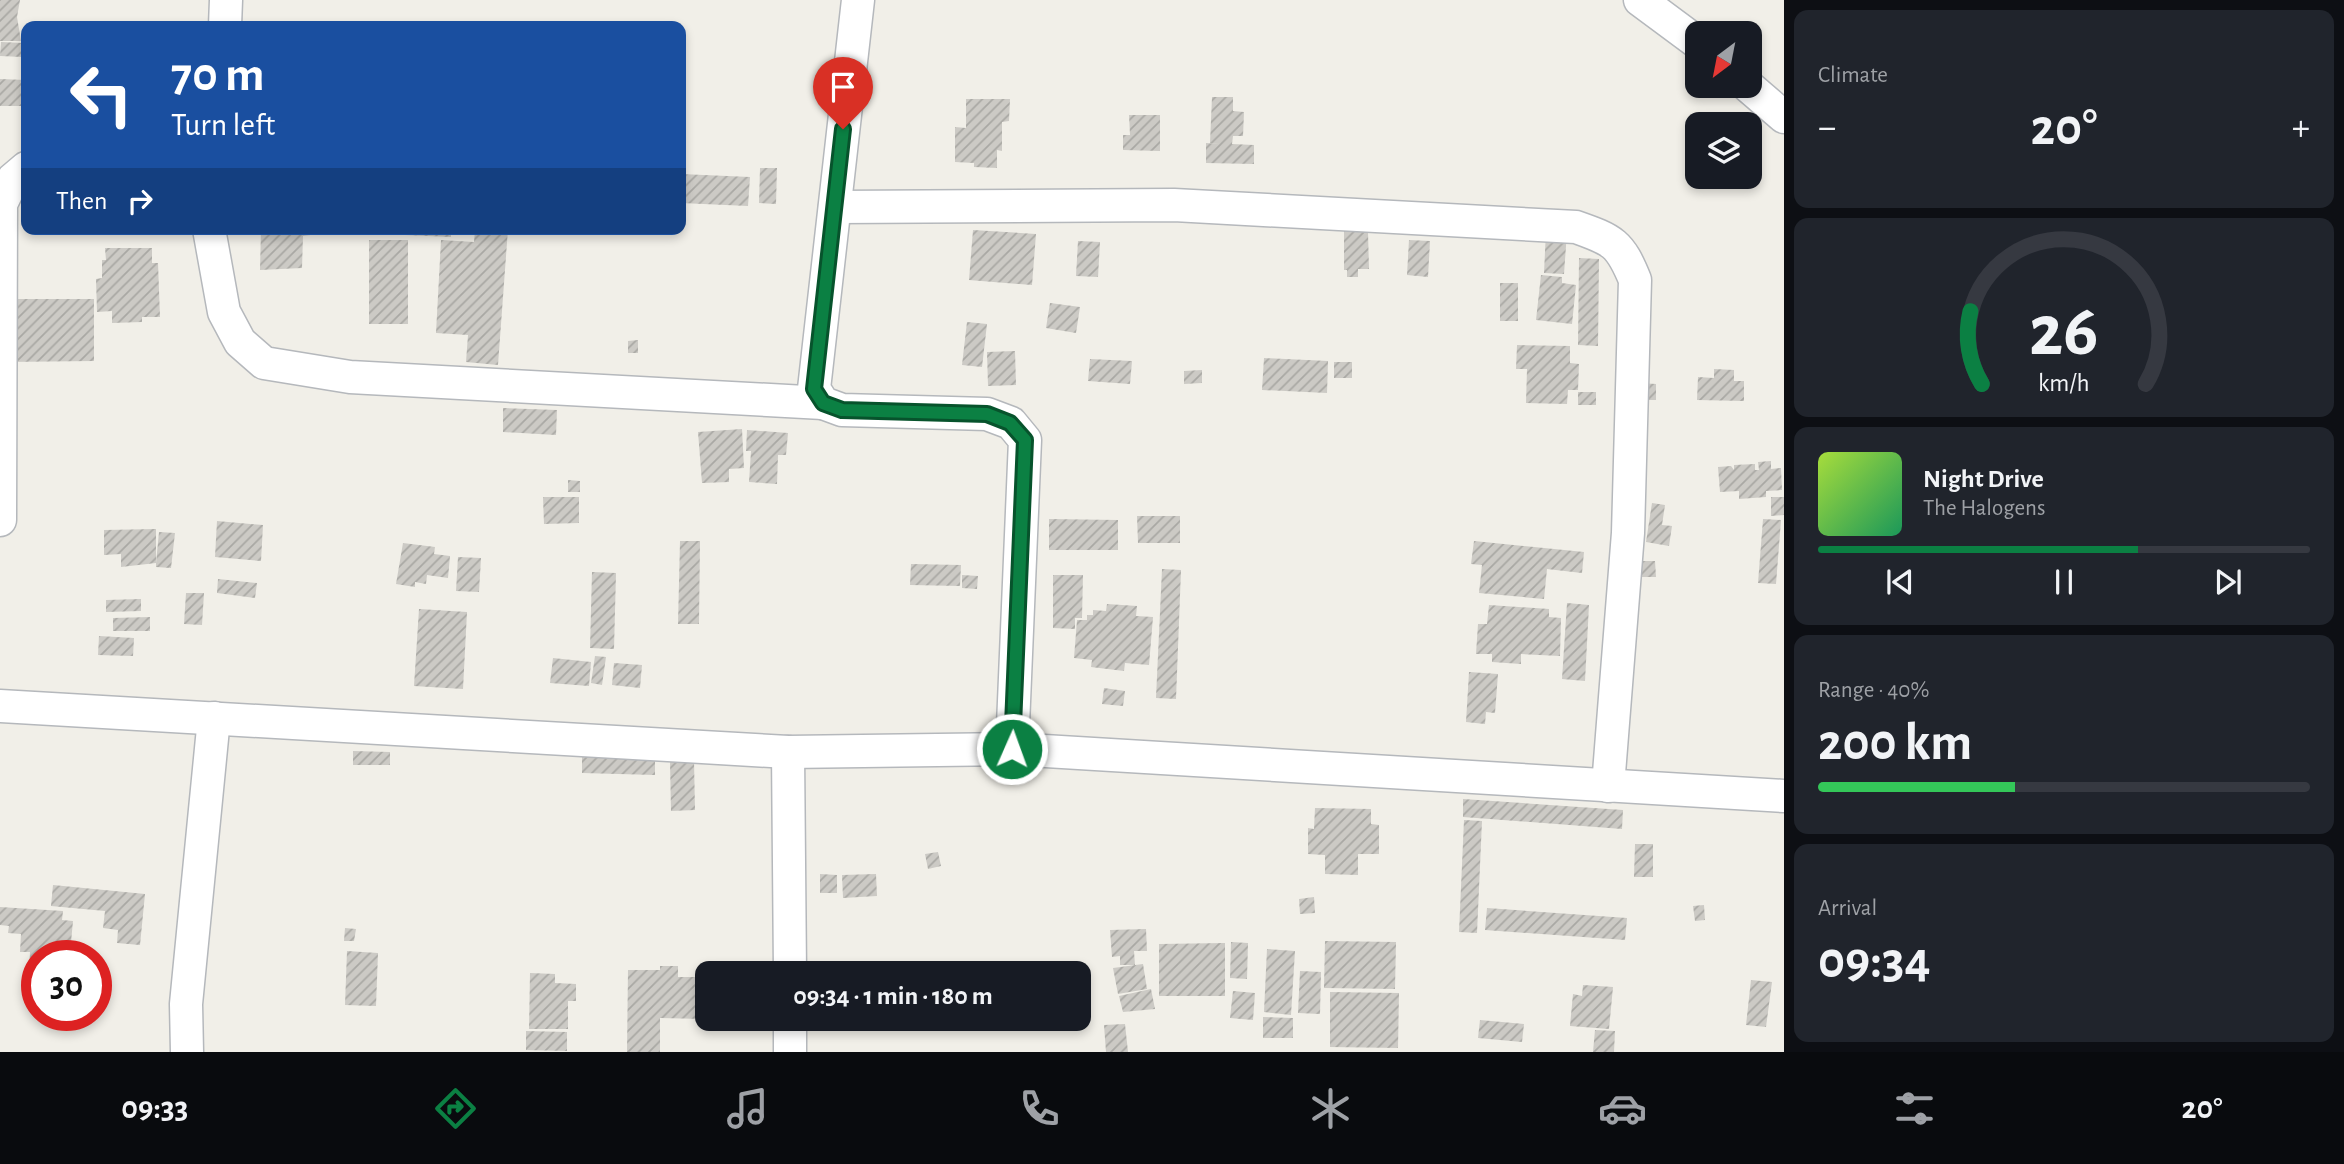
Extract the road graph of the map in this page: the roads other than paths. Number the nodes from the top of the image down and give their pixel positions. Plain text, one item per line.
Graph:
1 (226, 0) edge
2 (858, 0) edge
3 (1640, 0) edge
4 (225, 21) edge
5 (1685, 33) edge
6 (1762, 98) edge
7 (1784, 117) edge
8 (21, 172) edge
9 (835, 207) junction
10 (210, 235) edge
11 (823, 403) junction
12 (0, 520) edge
13 (0, 706) edge
14 (214, 718) junction
15 (1012, 749) junction
16 (788, 752) junction
17 (1608, 786) junction
18 (1784, 796) edge
19 (790, 961) edge
20 (790, 1031) edge
21 (187, 1052) edge
22 (790, 1052) edge

1 - 4 street
2 - 9 street
3 - 5 street
6 - 7 street
8 - 12 street
9 - 11 street
9 - 17 street
10 - 11 street
11 - 15 street
13 - 14 street
14 - 16 street
14 - 21 street
15 - 16 street
15 - 17 street
16 - 19 street
17 - 18 street
20 - 22 street

